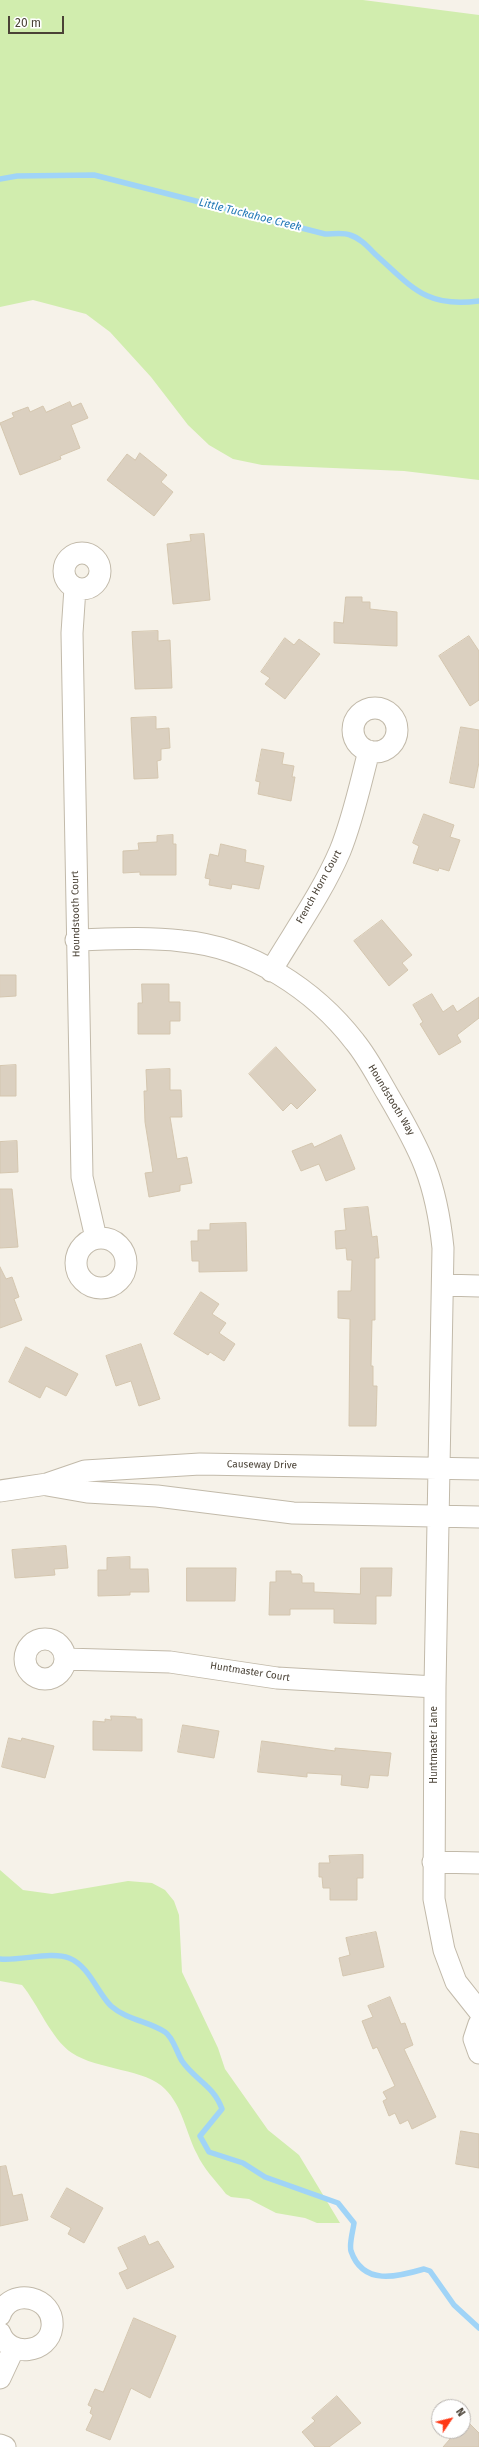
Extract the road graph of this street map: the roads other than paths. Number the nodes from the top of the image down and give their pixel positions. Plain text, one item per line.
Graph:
1 (75, 588) dead end
2 (369, 751) dead end
3 (76, 940) junction
4 (271, 971) junction
5 (96, 1238) dead end
6 (442, 1285) junction
7 (479, 1286) edge
8 (440, 1468) junction
9 (479, 1469) edge
10 (47, 1484) junction
11 (0, 1490) edge
12 (438, 1516) junction
13 (479, 1517) edge
14 (65, 1659) dead end
15 (435, 1687) junction
16 (434, 1862) junction
17 (479, 1863) edge
18 (479, 2011) edge
19 (479, 2024) edge
20 (479, 2053) edge
21 (0, 2314) edge
22 (0, 2332) edge
23 (14, 2348) junction
24 (0, 2378) edge
25 (0, 2444) edge
26 (5, 2447) edge

1 - 3 street, Houndstooth Court
2 - 4 street, French Horn Court
3 - 4 street, Houndstooth Way
3 - 5 street, Houndstooth Court
4 - 6 street, Houndstooth Way
6 - 7 street
6 - 8 street, Houndstooth Way
8 - 9 street, Causeway Drive
8 - 10 street, Causeway Drive
8 - 12 street, Huntmaster Lane
10 - 11 street, Causeway Drive
10 - 12 street, Causeway Drive
12 - 13 street, Causeway Drive
12 - 15 street, Huntmaster Lane
14 - 15 street, Huntmaster Court
15 - 16 street, Huntmaster Lane
16 - 17 street
16 - 18 street, Huntmaster Lane
19 - 20 street
21 - 23 street
22 - 23 street
23 - 24 street
25 - 26 street

